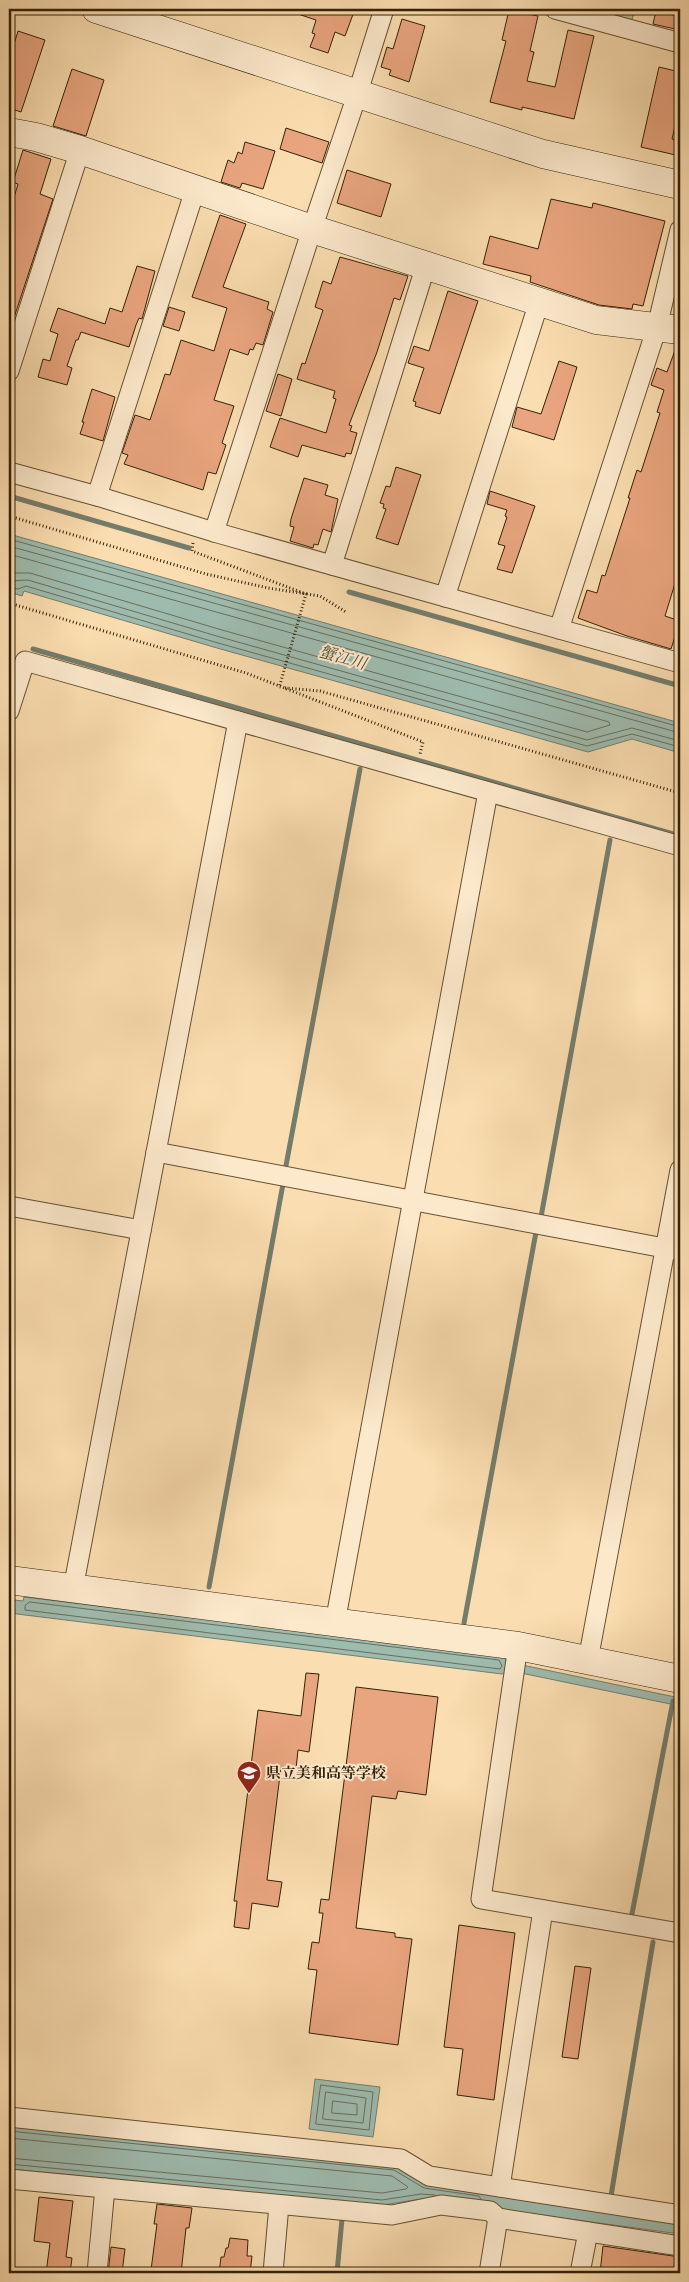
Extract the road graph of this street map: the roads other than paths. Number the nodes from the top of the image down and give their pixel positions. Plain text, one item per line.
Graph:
1 (96, 9) edge
2 (384, 9) edge
3 (555, 9) edge
4 (680, 43) edge
5 (357, 95) junction
6 (9, 132) edge
7 (80, 150) junction
8 (680, 185) edge
9 (195, 190) junction
10 (312, 229) junction
11 (680, 230) edge
12 (426, 266) junction
13 (539, 302) junction
14 (669, 329) edge
15 (9, 371) edge
16 (9, 472) edge
17 (97, 496) junction
18 (214, 532) junction
19 (332, 565) junction
20 (444, 597) junction
21 (559, 629) junction
22 (679, 659) edge
23 (9, 711) edge
24 (238, 722) junction
25 (488, 792) junction
26 (680, 846) edge
27 (156, 1152) junction
28 (680, 1170) edge
29 (413, 1201) junction
30 (9, 1206) edge
31 (141, 1230) junction
32 (673, 1250) edge
33 (9, 1580) edge
34 (73, 1589) junction
35 (335, 1623) junction
36 (518, 1646) junction
37 (588, 1660) junction
38 (680, 1678) edge
39 (543, 1910) junction
40 (680, 1933) edge
41 (9, 2117) edge
42 (9, 2179) edge
43 (500, 2187) junction
44 (105, 2188) junction
45 (279, 2205) junction
46 (680, 2215) edge
47 (498, 2218) junction
48 (588, 2232) junction
49 (680, 2246) edge
50 (97, 2273) edge
51 (273, 2273) edge
52 (489, 2273) edge
53 (580, 2273) edge

1 - 5 street
2 - 5 street
3 - 4 street
5 - 8 street
5 - 10 street
6 - 7 street
7 - 9 street
7 - 15 street
9 - 10 street
9 - 17 street
10 - 12 street
10 - 18 street
11 - 14 street
12 - 13 street
12 - 19 street
13 - 14 street
13 - 20 street
14 - 21 street
16 - 17 street
17 - 18 street
18 - 19 street
19 - 20 street
20 - 21 street
21 - 22 street
23 - 24 street
24 - 25 street
24 - 27 street
25 - 26 street
25 - 29 street
27 - 29 street
27 - 31 street
28 - 32 street
29 - 32 street
29 - 35 street
30 - 31 street
31 - 34 street
32 - 37 street
33 - 34 street
34 - 35 street
35 - 36 street
36 - 37 street
36 - 39 street
37 - 38 street
39 - 40 street
39 - 43 street
41 - 43 street
42 - 44 street
43 - 46 street
44 - 45 street
44 - 50 street
45 - 47 street
45 - 51 street
47 - 48 street
47 - 52 street
48 - 49 street
48 - 53 street

